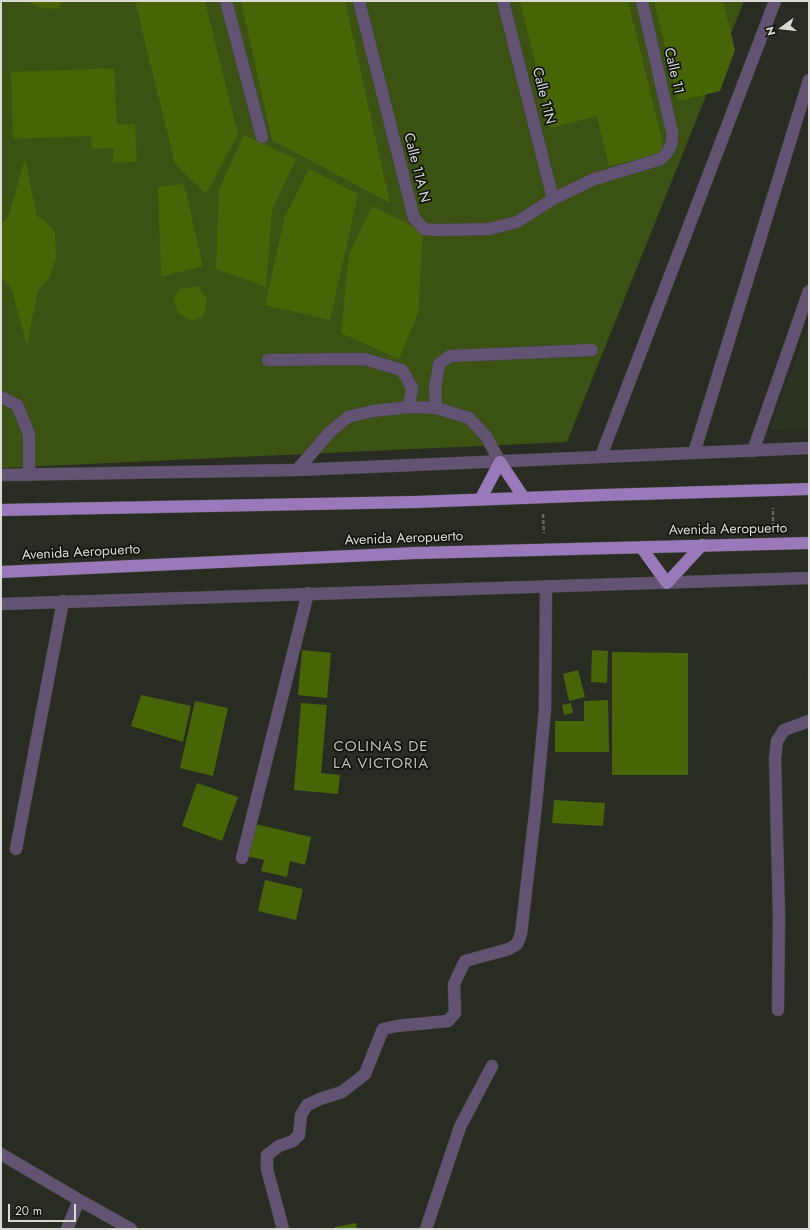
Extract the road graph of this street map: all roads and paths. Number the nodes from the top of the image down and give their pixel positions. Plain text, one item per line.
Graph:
1 (226, 1) edge
2 (359, 1) edge
3 (503, 1) edge
4 (642, 1) edge
5 (775, 1) edge
6 (809, 80) edge
7 (262, 137) dead end
8 (553, 199) junction
9 (809, 291) edge
10 (592, 350) dead end
11 (268, 360) dead end
12 (1, 397) edge
13 (409, 407) junction
14 (436, 408) junction
15 (809, 448) edge
16 (753, 451) junction
17 (694, 453) junction
18 (601, 456) junction
19 (500, 462) junction
20 (297, 470) junction
21 (1, 475) edge
22 (29, 475) junction
23 (809, 489) edge
24 (524, 498) junction
25 (480, 500) junction
26 (774, 505) dead end
27 (1, 510) edge
28 (544, 513) dead end
29 (772, 533) dead end
30 (544, 536) dead end
31 (809, 543) edge
32 (702, 545) junction
33 (641, 547) junction
34 (1, 572) edge
35 (809, 578) edge
36 (666, 583) junction
37 (546, 587) junction
38 (308, 593) junction
39 (63, 601) junction
40 (1, 604) edge
41 (809, 721) edge
42 (16, 849) dead end
43 (242, 858) dead end
44 (778, 1010) dead end
45 (492, 1066) dead end
46 (1, 1154) edge
47 (79, 1200) junction
48 (67, 1229) edge
49 (131, 1229) edge
50 (283, 1229) edge
51 (426, 1229) edge

1 - 7 street
2 - 8 street, Calle 11A N
3 - 8 street, Calle 11N
4 - 8 street, Calle 11
5 - 18 street
6 - 17 street
9 - 16 street
10 - 14 street
11 - 13 street
12 - 22 street
13 - 14 street
13 - 20 street
14 - 19 street
15 - 16 street
16 - 17 street
17 - 18 street
18 - 19 street
19 - 20 street
19 - 24 main road
19 - 25 main road
20 - 22 street
21 - 22 street
23 - 24 main road
24 - 25 main road
25 - 27 main road
26 - 29 path
28 - 30 path
31 - 32 main road, Avenida Aeropuerto
32 - 33 main road, Avenida Aeropuerto
32 - 36 main road
33 - 34 main road, Avenida Aeropuerto
33 - 36 main road
35 - 36 street
36 - 37 street
37 - 38 street
37 - 50 street
38 - 39 street
38 - 43 street
39 - 40 street
39 - 42 street
41 - 44 street
45 - 51 street
46 - 47 street
47 - 48 street
47 - 49 street

